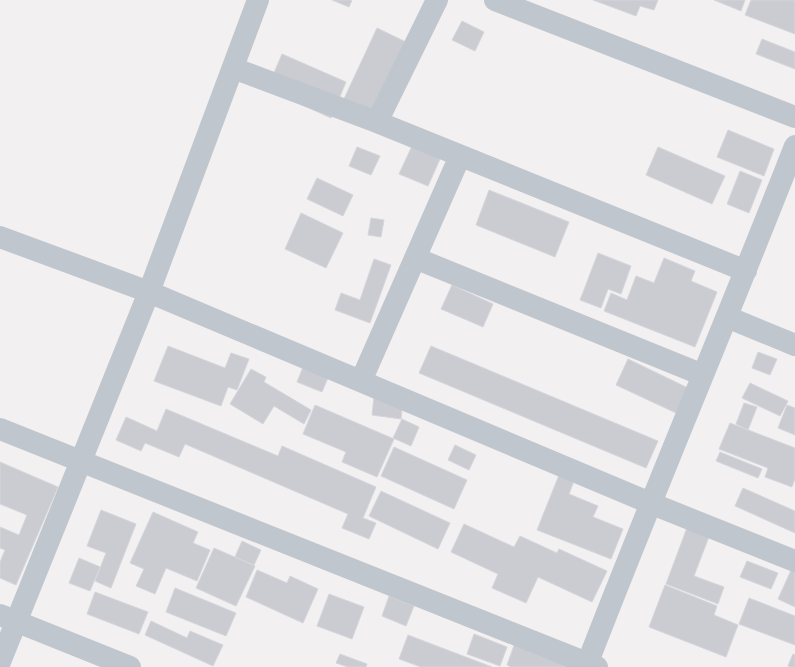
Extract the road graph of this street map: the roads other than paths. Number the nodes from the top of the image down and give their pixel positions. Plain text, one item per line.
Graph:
1 (258, 0) edge
2 (437, 0) edge
3 (502, 1) edge
4 (233, 68) junction
5 (795, 117) edge
6 (377, 122) junction
7 (795, 146) edge
8 (460, 156) junction
9 (0, 236) edge
10 (415, 258) junction
11 (746, 271) junction
12 (149, 292) junction
13 (727, 317) junction
14 (795, 345) edge
15 (703, 375) junction
16 (361, 381) junction
17 (0, 429) edge
18 (80, 461) junction
19 (650, 503) junction
20 (795, 561) edge
21 (8, 618) edge
22 (0, 662) edge
23 (590, 666) edge
24 (130, 667) edge

1 - 4 street
2 - 6 street
3 - 5 street
4 - 6 street
4 - 12 street
6 - 8 street
7 - 11 street
8 - 10 street
8 - 11 street
9 - 12 street
10 - 15 street
10 - 16 street
11 - 13 street
12 - 16 street
12 - 18 street
13 - 14 street
13 - 15 street
15 - 19 street
16 - 19 street
17 - 18 street
18 - 21 street
18 - 23 street
19 - 20 street
19 - 23 street
21 - 22 street
21 - 24 street

